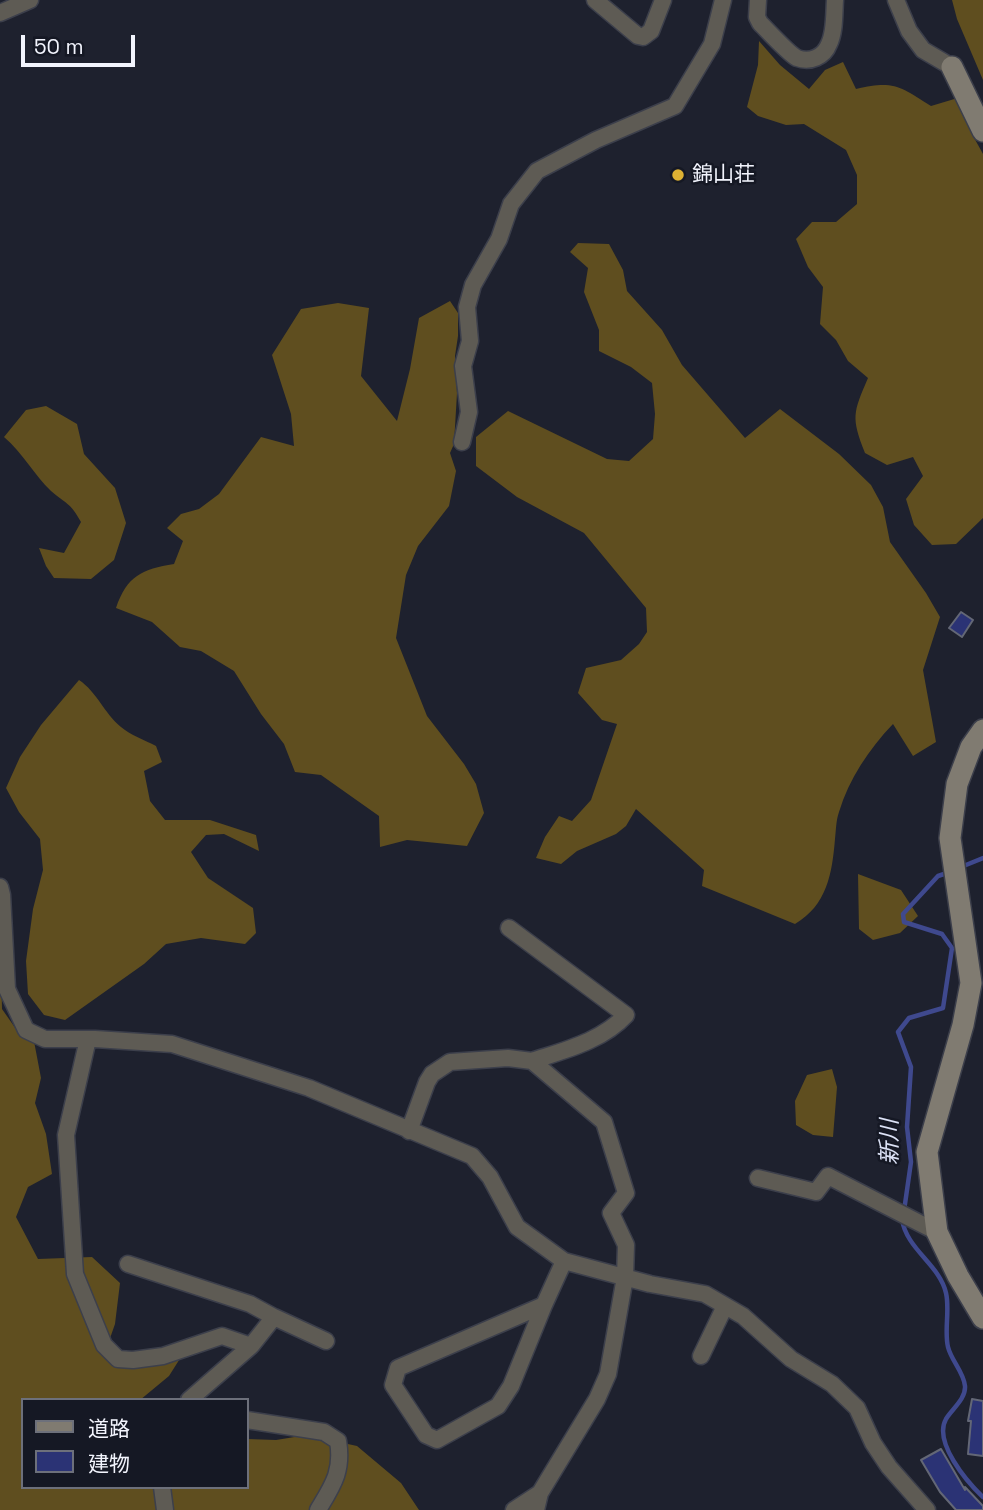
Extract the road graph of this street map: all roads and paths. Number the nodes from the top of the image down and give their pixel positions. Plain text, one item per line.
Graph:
1 (30, 0) edge
2 (595, 0) edge
3 (663, 0) edge
4 (723, 0) edge
5 (758, 0) edge
6 (835, 0) edge
7 (896, 0) edge
8 (0, 13) edge
9 (952, 67) joint
10 (983, 131) edge
11 (462, 442) dead end
12 (983, 730) edge
13 (0, 887) edge
14 (509, 928) dead end
15 (88, 1039) junction
16 (532, 1061) junction
17 (409, 1131) junction
18 (758, 1178) dead end
19 (937, 1232) junction
20 (565, 1261) junction
21 (128, 1264) dead end
22 (625, 1277) junction
23 (544, 1304) junction
24 (725, 1306) junction
25 (274, 1317) junction
26 (983, 1318) edge
27 (326, 1341) dead end
28 (251, 1346) junction
29 (701, 1356) dead end
30 (191, 1398) edge
31 (248, 1420) edge
32 (162, 1489) edge
33 (540, 1493) junction
34 (165, 1510) edge
35 (318, 1510) edge
36 (514, 1510) edge
37 (536, 1510) edge
38 (927, 1510) edge

1 - 8 street
2 - 3 street
4 - 11 street
5 - 6 street
7 - 9 street
9 - 10 street
12 - 19 street
13 - 15 street
14 - 16 street
15 - 17 street
15 - 28 street
16 - 17 street
16 - 22 street
17 - 20 street
18 - 19 street
19 - 26 street
20 - 22 street
20 - 23 street
21 - 25 street
22 - 24 street
22 - 33 street
23 - 23 street
24 - 29 street
24 - 38 street
25 - 27 street
25 - 28 street
28 - 30 street
31 - 35 street
32 - 34 street
33 - 36 street
33 - 37 street

